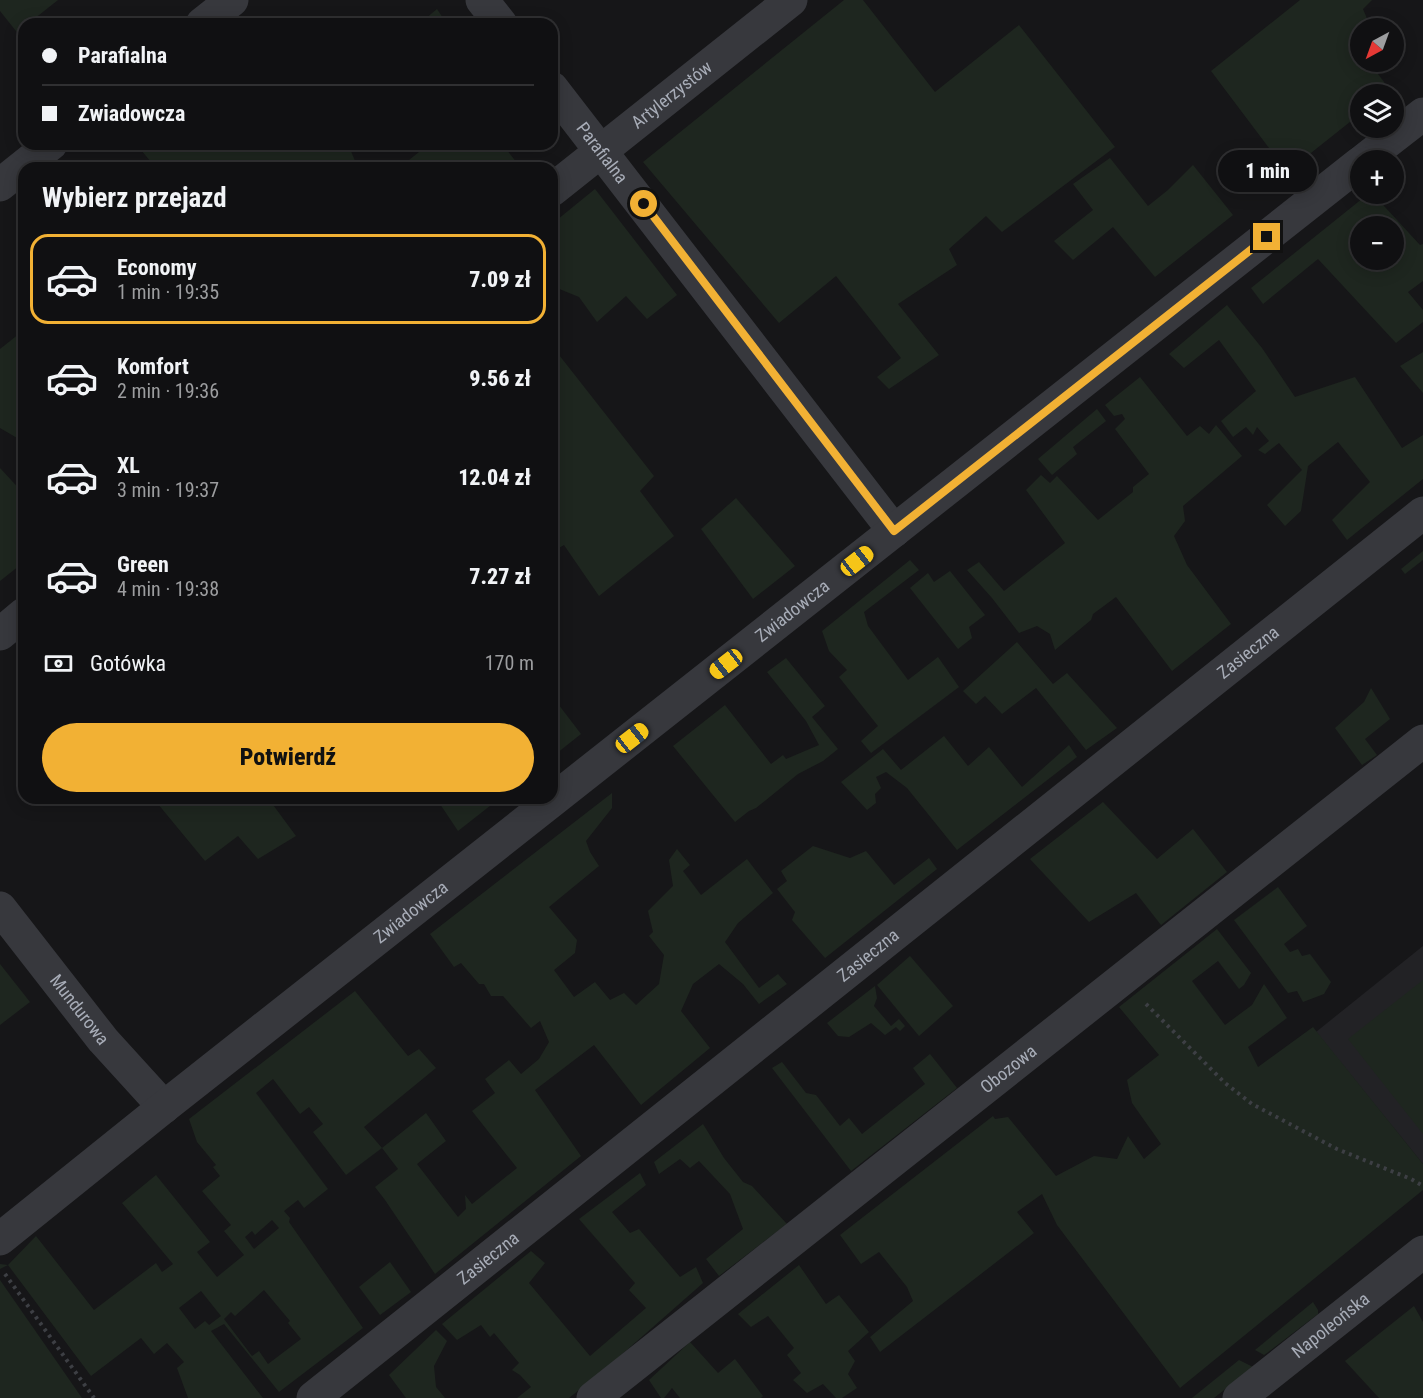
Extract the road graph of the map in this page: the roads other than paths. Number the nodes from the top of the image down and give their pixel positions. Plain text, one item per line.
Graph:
1 (232, 0) edge
2 (482, 0) edge
3 (791, 0) edge
4 (210, 18) edge
5 (496, 18) edge
6 (558, 95) edge
7 (1423, 114) edge
8 (44, 150) edge
9 (602, 150) junction
10 (1377, 150) edge
11 (29, 162) edge
12 (18, 171) edge
13 (1350, 172) edge
14 (0, 185) edge
15 (558, 185) edge
16 (1423, 513) edge
17 (894, 531) junction
18 (18, 620) edge
19 (0, 634) edge
20 (1423, 741) edge
21 (558, 796) edge
22 (548, 804) edge
23 (0, 908) edge
24 (164, 1107) junction
25 (0, 1239) edge
26 (1423, 1252) edge
27 (313, 1398) edge
28 (593, 1398) edge
29 (1239, 1398) edge

1 - 4 street
2 - 5 street
3 - 9 street, Artylerzystów
6 - 9 street, Parafialna
7 - 10 street
8 - 11 street
9 - 15 street, Artylerzystów
9 - 17 street, Parafialna
12 - 14 street
13 - 17 street, Zwiadowcza
16 - 27 street, Zasieczna
17 - 21 street, Zwiadowcza
18 - 19 street
20 - 28 street, Obozowa
22 - 24 street, Zwiadowcza
23 - 24 street, Mundurowa
24 - 25 street, Zwiadowcza
26 - 29 street, Napoleońska

